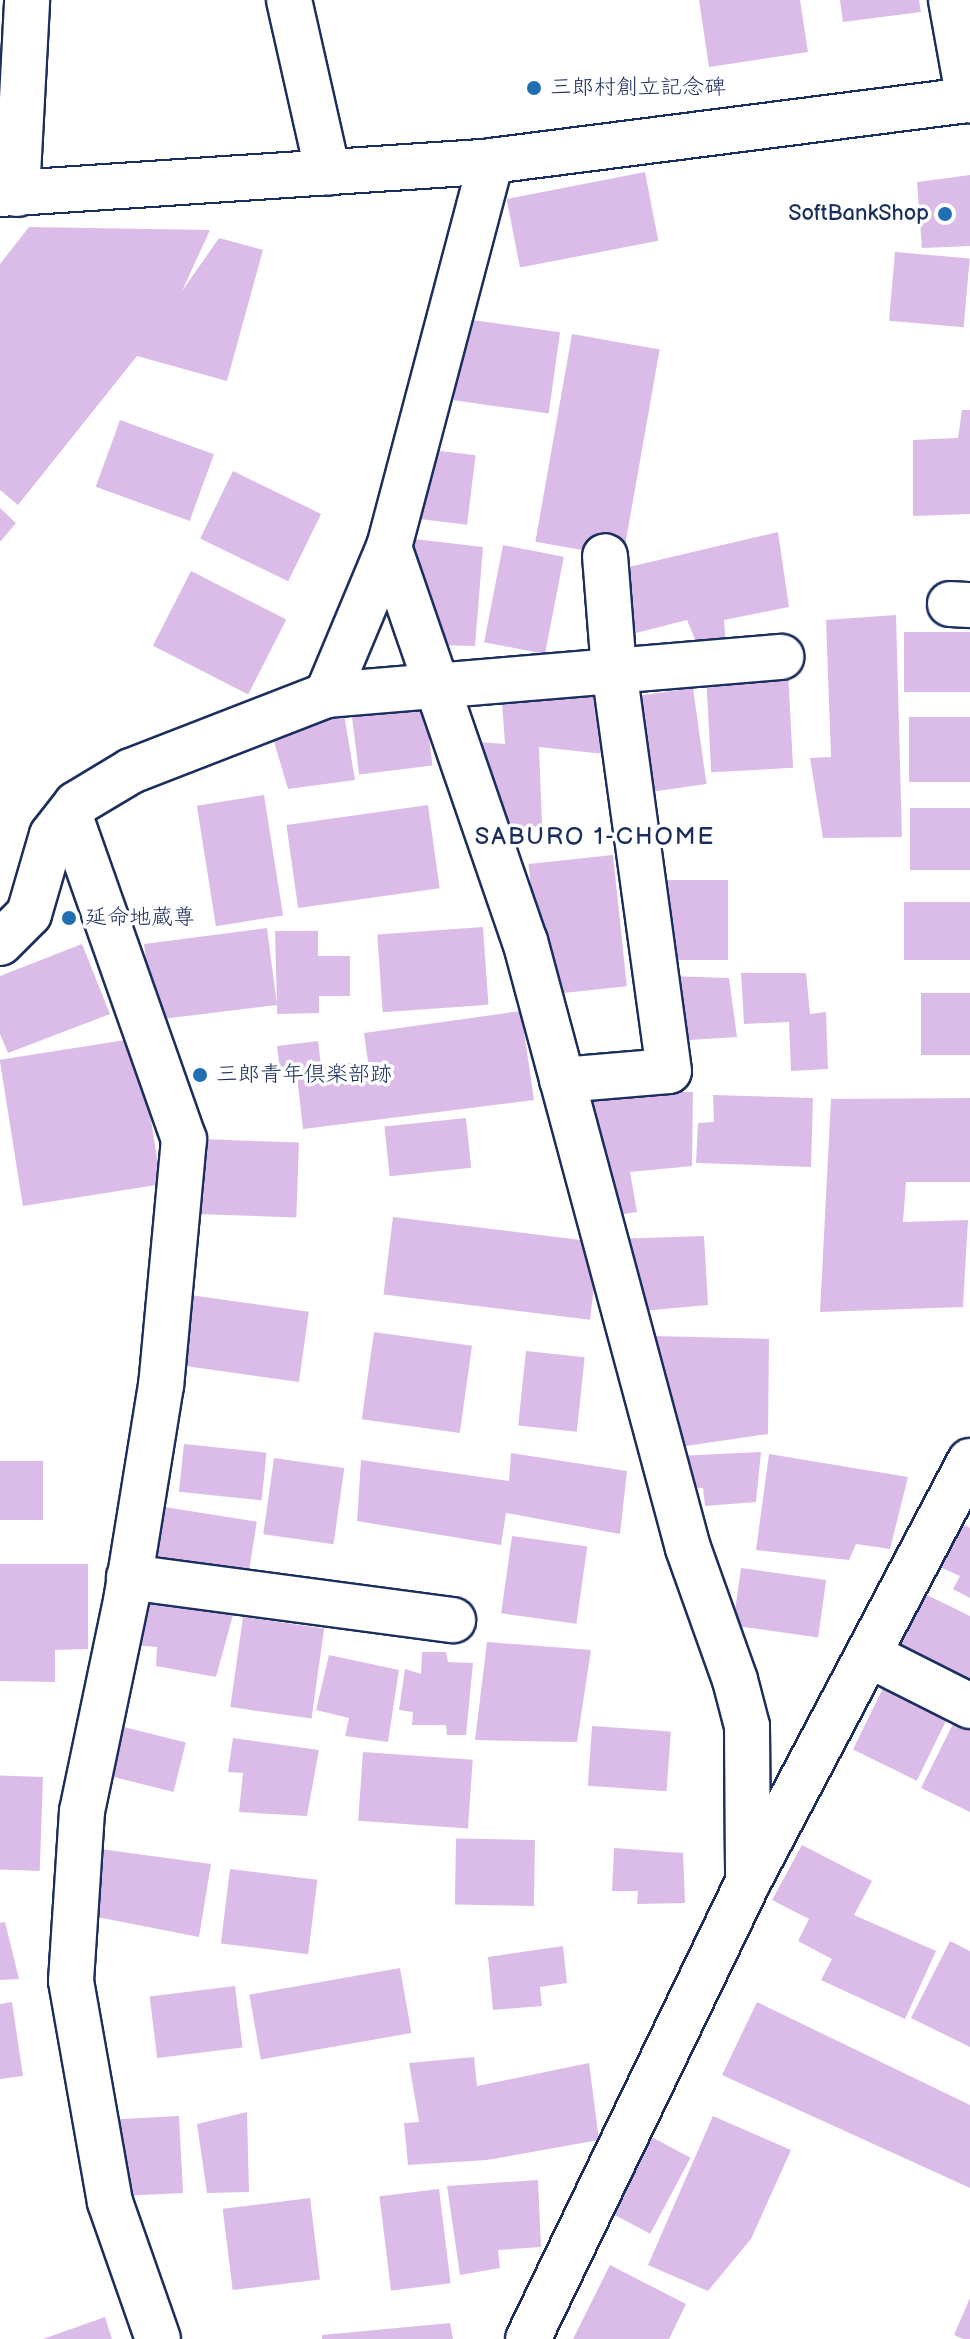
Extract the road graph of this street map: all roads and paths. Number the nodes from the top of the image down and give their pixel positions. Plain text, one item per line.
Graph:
1 (27, 0) edge
2 (289, 0) edge
3 (951, 0) edge
4 (969, 100) edge
5 (491, 161) junction
6 (328, 173) junction
7 (8, 194) edge
8 (389, 547) junction
9 (605, 556) dead end
10 (781, 657) dead end
11 (614, 670) junction
12 (436, 684) junction
13 (327, 695) junction
14 (70, 816) junction
15 (0, 943) edge
16 (562, 1080) junction
17 (970, 1461) edge
18 (129, 1577) junction
19 (453, 1620) dead end
20 (871, 1656) junction
21 (970, 1706) edge
22 (748, 1882) junction
23 (158, 2339) edge
24 (528, 2339) edge

1 - 7 street
2 - 6 street
3 - 4 street
4 - 5 street
5 - 6 street
5 - 8 street
6 - 7 street
8 - 12 street
8 - 13 street
9 - 11 street
10 - 11 street
11 - 12 street
11 - 16 street
12 - 13 street
12 - 16 street
13 - 14 street
14 - 15 street
14 - 18 street
16 - 22 street
17 - 20 street
18 - 19 street
18 - 23 street
20 - 21 street
20 - 22 street
22 - 24 street

